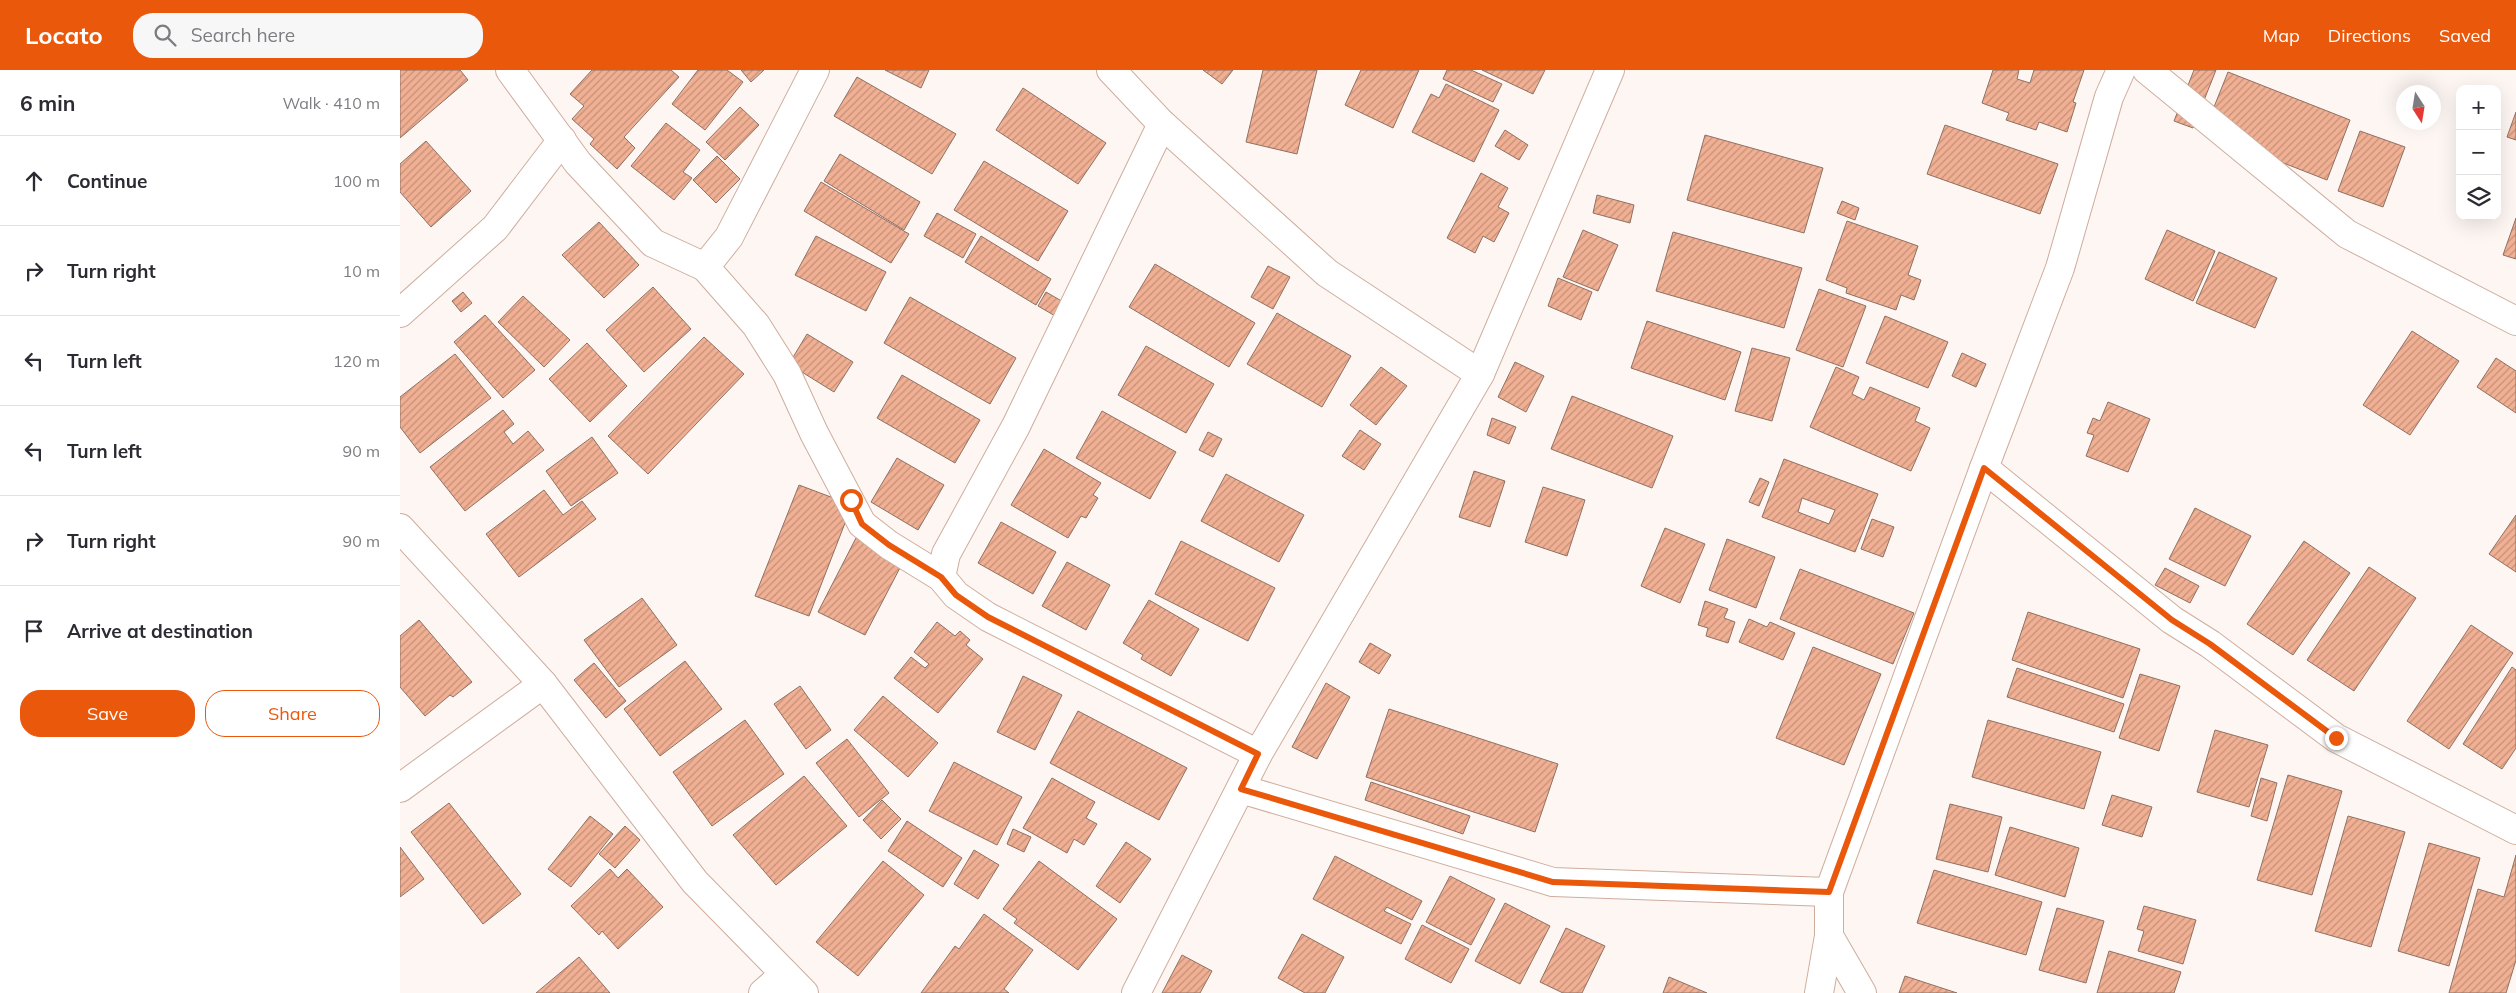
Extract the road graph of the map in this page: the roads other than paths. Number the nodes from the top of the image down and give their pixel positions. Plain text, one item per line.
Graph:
1 (510, 70) edge
2 (816, 70) edge
3 (1111, 70) edge
4 (1610, 70) edge
5 (2121, 70) edge
6 (2148, 70) edge
7 (1162, 124) junction
8 (562, 140) junction
9 (705, 267) junction
10 (400, 313) edge
11 (2516, 322) edge
12 (1480, 374) junction
13 (1984, 468) junction
14 (400, 528) edge
15 (941, 577) junction
16 (543, 684) junction
17 (1258, 754) junction
18 (400, 788) edge
19 (1241, 789) junction
20 (2516, 830) edge
21 (1829, 892) junction
22 (1829, 936) junction
23 (785, 974) junction
24 (763, 993) edge
25 (804, 993) edge
26 (1136, 993) edge
27 (1820, 993) edge
28 (1862, 993) edge

1 - 8 street
2 - 9 street
3 - 7 street
4 - 12 street
5 - 13 street
6 - 11 street
7 - 12 street
7 - 15 street
8 - 9 street
8 - 10 street
9 - 15 street
12 - 17 street
13 - 20 street
13 - 21 street
14 - 16 street
15 - 17 street
16 - 18 street
16 - 23 street
17 - 19 street
19 - 21 street
19 - 26 street
21 - 22 street
22 - 27 street
22 - 28 street
23 - 24 street
23 - 25 street

